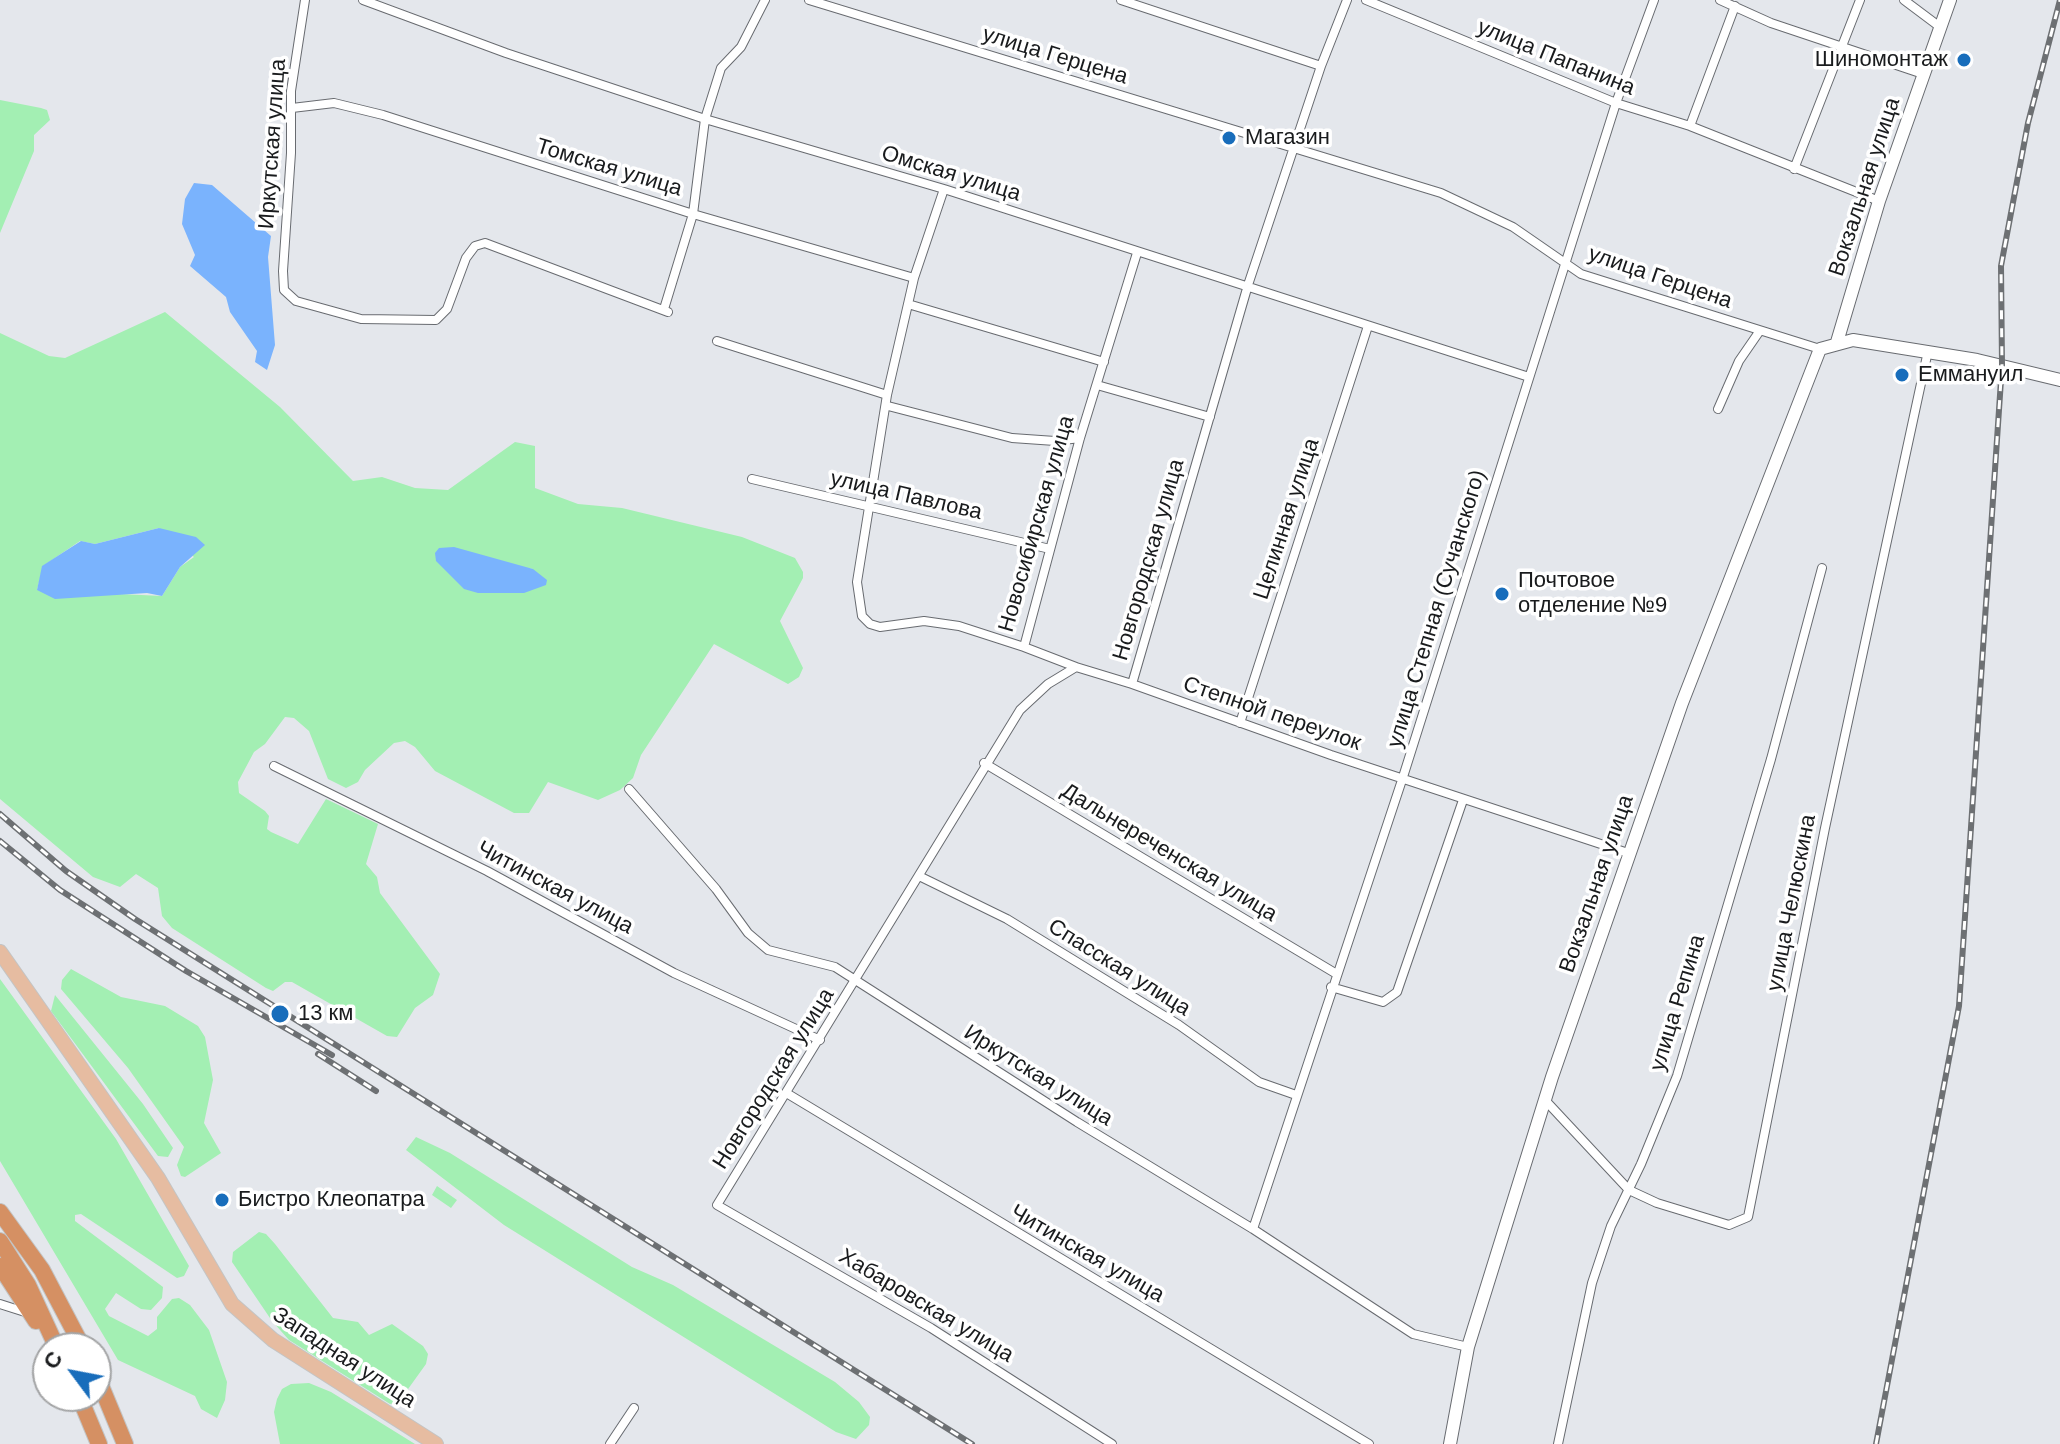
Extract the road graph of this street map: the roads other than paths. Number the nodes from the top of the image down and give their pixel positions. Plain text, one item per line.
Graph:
1 (305, 0) edge
2 (363, 0) edge
3 (765, 0) edge
4 (809, 0) edge
5 (1121, 0) edge
6 (1347, 0) edge
7 (1366, 0) edge
8 (1654, 0) edge
9 (1720, 0) edge
10 (1860, 0) edge
11 (1904, 0) edge
12 (1950, 0) edge
13 (1735, 6) junction
14 (1940, 27) junction
15 (1843, 46) junction
16 (1321, 66) junction
17 (1923, 74) junction
18 (1616, 103) junction
19 (292, 108) junction
20 (705, 119) junction
21 (1690, 126) junction
22 (1293, 149) junction
23 (1794, 169) junction
24 (944, 189) junction
25 (1879, 201) junction
26 (693, 214) junction
27 (1137, 253) junction
28 (1564, 264) junction
29 (914, 278) junction
30 (1248, 285) junction
31 (908, 304) junction
32 (1368, 326) junction
33 (1759, 332) junction
34 (717, 341) dead end
35 (1837, 342) junction
36 (1820, 349) junction
37 (1928, 351) junction
38 (1104, 362) junction
39 (1529, 377) junction
40 (2060, 380) edge
41 (1097, 385) junction
42 (887, 395) junction
43 (888, 406) junction
44 (1718, 409) dead end
45 (1210, 417) junction
46 (1080, 438) junction
47 (752, 479) dead end
48 (869, 506) junction
49 (1050, 549) junction
50 (1822, 568) dead end
51 (1024, 647) junction
52 (1076, 667) junction
53 (1132, 684) junction
54 (1240, 723) junction
55 (984, 763) junction
56 (274, 766) dead end
57 (1403, 777) junction
58 (629, 789) dead end
59 (1463, 800) junction
60 (1628, 853) junction
61 (919, 876) junction
62 (0, 952) edge
63 (1335, 973) junction
64 (856, 980) junction
65 (1331, 987) junction
66 (820, 1040) junction
67 (788, 1094) junction
68 (1296, 1095) junction
69 (1545, 1100) junction
70 (1629, 1190) junction
71 (0, 1198) edge
72 (717, 1205) joint
73 (0, 1212) edge
74 (1253, 1229) junction
75 (0, 1241) edge
76 (0, 1266) edge
77 (42, 1270) junction
78 (0, 1304) edge
79 (33, 1316) junction
80 (44, 1332) edge
81 (48, 1332) edge
82 (75, 1332) edge
83 (1468, 1347) junction
84 (634, 1408) dead end
85 (86, 1412) edge
86 (112, 1412) edge
87 (99, 1444) edge
88 (125, 1444) edge
89 (436, 1444) edge
90 (610, 1444) edge
91 (1112, 1444) edge
92 (1369, 1444) edge
93 (1450, 1444) edge
94 (1558, 1444) edge

1 - 19 street, Иркутская улица
2 - 20 street, Омская улица
3 - 20 street
4 - 22 street, улица Герцена
5 - 16 street
6 - 16 street, Новгородская улица
7 - 18 street, улица Папанина
8 - 18 street, улица Степная (Сучанского)
9 - 13 street
10 - 15 street
11 - 14 street
12 - 14 main road, Вокзальная улица
13 - 15 street
13 - 21 street
14 - 17 main road, Вокзальная улица
15 - 17 street
15 - 23 street
16 - 22 street, Новгородская улица
17 - 25 main road, Вокзальная улица
18 - 21 street, улица Папанина
18 - 28 street, улица Степная (Сучанского)
19 - 26 street, Томская улица
19 - 26 street, Иркутская улица
20 - 24 street, Омская улица
20 - 26 street
21 - 23 street, улица Папанина
22 - 28 street, улица Герцена
22 - 30 street, Новгородская улица
23 - 25 street, улица Папанина
24 - 27 street, Омская улица
24 - 29 street
25 - 35 main road, Вокзальная улица
26 - 29 street, Томская улица
27 - 30 street, Омская улица
27 - 38 street, Новосибирская улица
28 - 33 street, улица Герцена
28 - 39 street, улица Степная (Сучанского)
29 - 31 street
30 - 32 street, Омская улица
30 - 45 street, Новгородская улица
31 - 38 street
31 - 42 street
32 - 39 street, Омская улица
32 - 54 street, Целинная улица
33 - 36 street, улица Герцена
33 - 44 street
34 - 42 street
35 - 36 main road
35 - 37 main road
36 - 60 main road, Вокзальная улица
37 - 40 main road
37 - 70 street, улица Челюскина
38 - 41 street, Новосибирская улица
39 - 57 street, улица Степная (Сучанского)
41 - 45 street
41 - 46 street, Новосибирская улица
42 - 43 street
43 - 46 street
43 - 48 street
45 - 53 street, Новгородская улица
46 - 49 street, Новосибирская улица
47 - 48 street, улица Павлова
48 - 49 street, улица Павлова
48 - 51 street, Новосибирская улица
49 - 51 street, Новосибирская улица
50 - 70 street, улица Репина
51 - 52 street
52 - 53 street, Новгородская улица
52 - 55 street, Новгородская улица
53 - 54 street, Степной переулок
54 - 57 street, Степной переулок
55 - 61 street, Новгородская улица
55 - 63 street, Дальнереченская улица
56 - 66 street, Читинская улица
57 - 59 street, Степной переулок
57 - 63 street, улица Степная (Сучанского)
58 - 64 street, Иркутская улица
59 - 60 street, Степной переулок
59 - 65 street
60 - 69 main road, Вокзальная улица
61 - 64 street, Новгородская улица
61 - 68 street, Спасская улица
62 - 89 main road, Западная улица
63 - 65 street, улица Степная (Сучанского)
64 - 66 street, Новгородская улица
64 - 74 street, Иркутская улица
65 - 68 street, улица Степная (Сучанского)
66 - 67 street, Новгородская улица
67 - 72 street, Новгородская улица
67 - 92 street, Читинская улица
68 - 74 street, улица Степная (Сучанского)
69 - 70 street, улица Челюскина
69 - 83 main road, Вокзальная улица
70 - 94 street, улица Репина
71 - 77 highway
72 - 91 street, Хабаровская улица
73 - 77 highway
74 - 83 street, Иркутская улица
75 - 81 highway
76 - 79 highway
77 - 82 highway
78 - 79 street
79 - 80 highway
83 - 93 main road, Вокзальная улица
84 - 90 street
85 - 87 highway
86 - 88 highway

